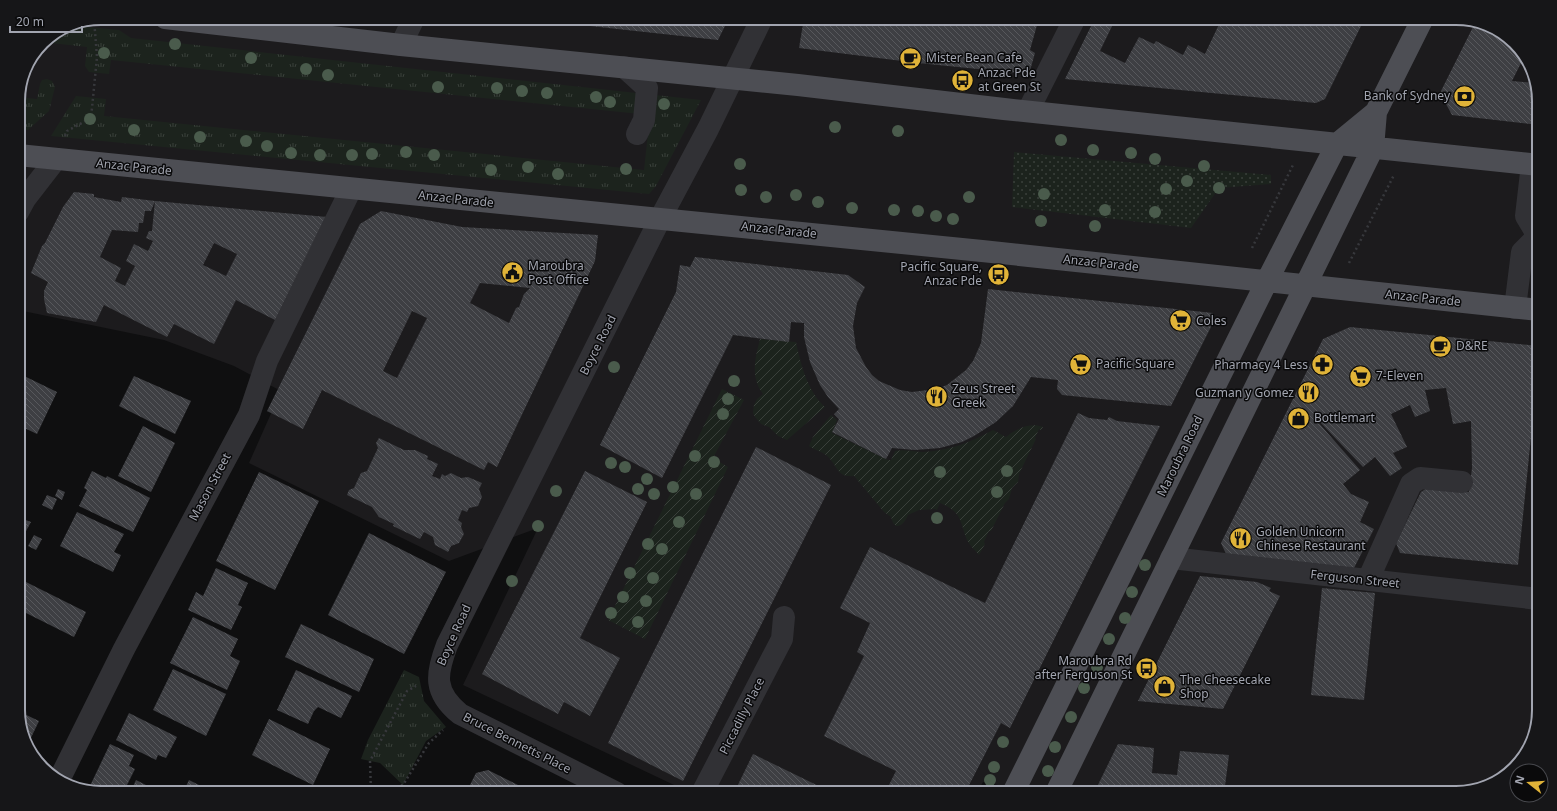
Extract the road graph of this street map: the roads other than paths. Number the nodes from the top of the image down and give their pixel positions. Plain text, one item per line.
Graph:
1 (226, 25) edge
2 (411, 25) edge
3 (759, 25) edge
4 (1071, 25) edge
5 (1420, 25) edge
6 (401, 45) junction
7 (624, 67) junction
8 (732, 79) junction
9 (1028, 111) junction
10 (1376, 112) junction
11 (637, 134) dead end
12 (1337, 144) junction
13 (1373, 148) junction
14 (25, 156) edge
15 (56, 159) junction
16 (1532, 165) edge
17 (1532, 185) edge
18 (351, 189) junction
19 (25, 192) edge
20 (660, 219) junction
21 (1532, 226) edge
22 (1532, 242) edge
23 (1267, 281) junction
24 (1305, 286) junction
25 (1515, 308) junction
26 (1532, 309) edge
27 (1462, 482) dead end
28 (1171, 558) junction
29 (1368, 580) junction
30 (1532, 598) edge
31 (784, 617) dead end
32 (438, 674) joint
33 (62, 775) edge
34 (603, 786) edge
35 (706, 786) edge
36 (1015, 786) edge
37 (1059, 786) edge

1 - 6 main road
2 - 6 street
3 - 8 street, Boyce Road
4 - 9 street
5 - 10 main road, Maroubra Road
6 - 7 main road
7 - 8 main road
7 - 11 street
8 - 9 main road
8 - 20 street, Boyce Road
9 - 12 main road
10 - 12 main road, Maroubra Road
10 - 13 main road, Maroubra Road
12 - 13 main road
12 - 23 main road, Maroubra Road
13 - 16 main road
13 - 24 main road, Maroubra Road
14 - 15 main road, Anzac Parade
15 - 18 main road, Anzac Parade
15 - 19 street
17 - 21 street
18 - 20 main road, Anzac Parade
18 - 33 street, Mason Street
20 - 23 main road, Anzac Parade
20 - 32 street, Boyce Road
22 - 25 street
23 - 24 main road, Anzac Parade
23 - 36 main road, Maroubra Road
24 - 25 main road, Anzac Parade
24 - 28 main road, Maroubra Road
25 - 26 main road, Anzac Parade
27 - 29 street
28 - 29 street, Ferguson Street
28 - 37 main road, Maroubra Road
29 - 30 street, Ferguson Street
31 - 35 street, Piccadilly Place
32 - 34 street, Bruce Bennetts Place

